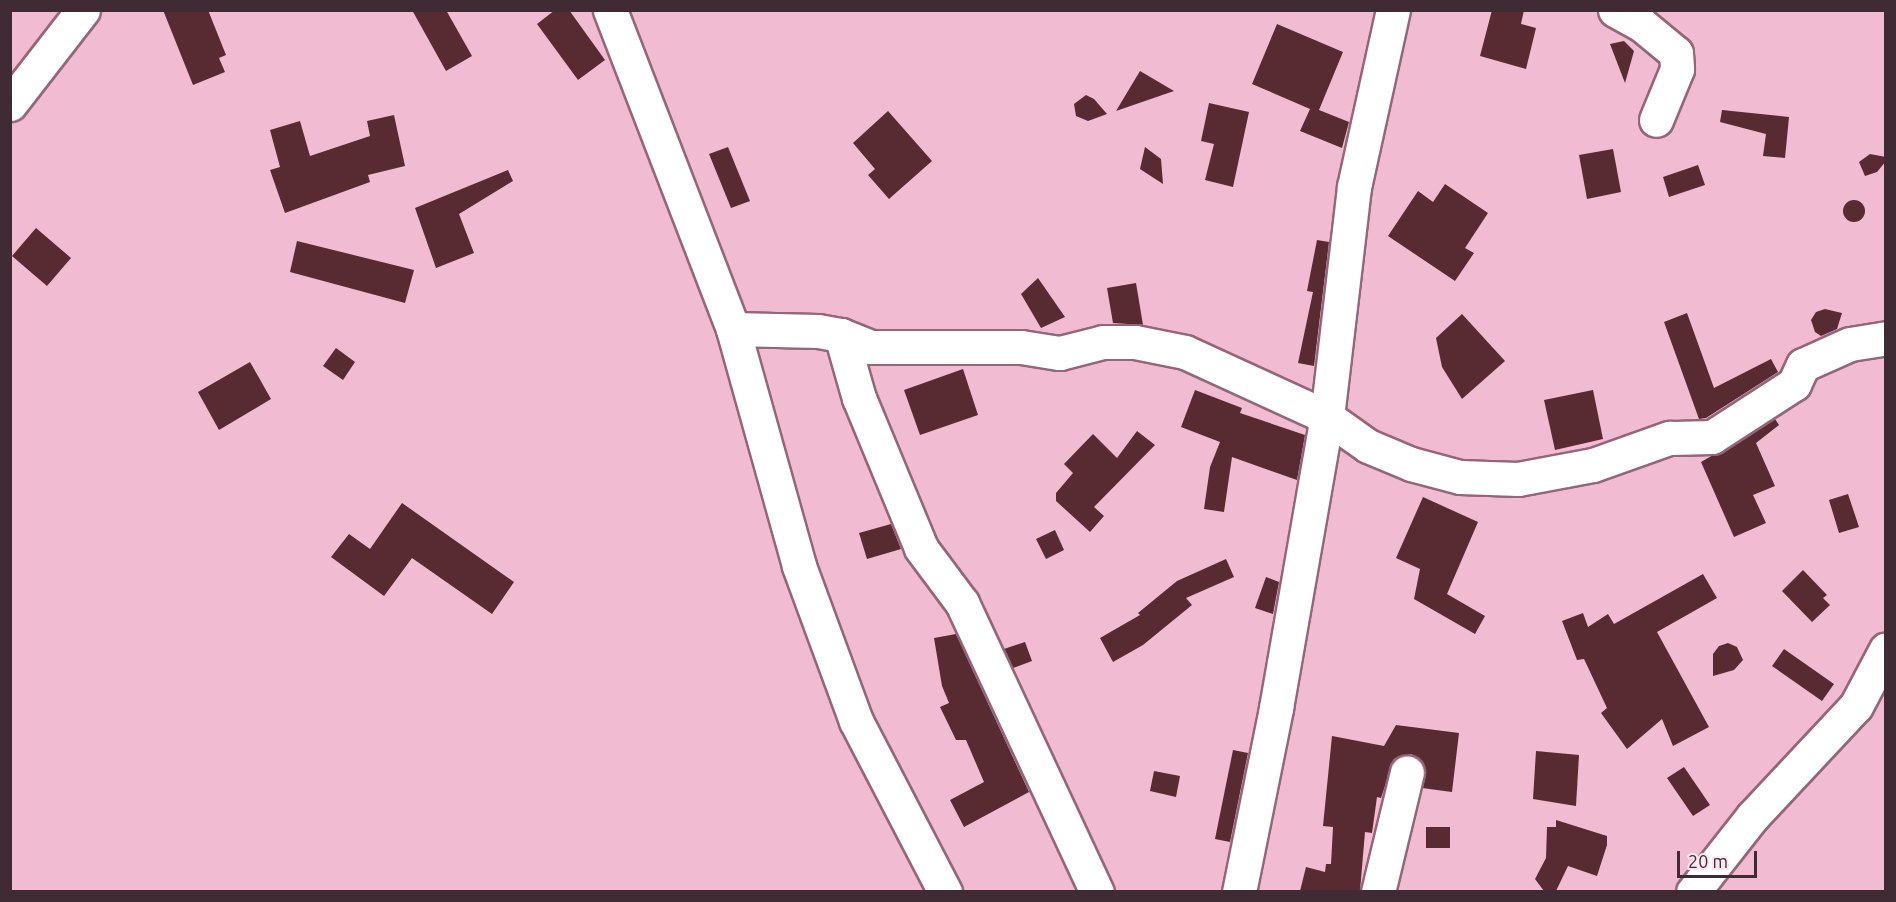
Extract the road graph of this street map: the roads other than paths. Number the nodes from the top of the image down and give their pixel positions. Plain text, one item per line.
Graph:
1 (83, 10) edge
2 (610, 10) edge
3 (1393, 10) edge
4 (1615, 10) edge
5 (12, 100) edge
6 (1656, 120) dead end
7 (733, 329) junction
8 (841, 335) junction
9 (1886, 338) edge
10 (1327, 417) junction
11 (1886, 649) edge
12 (1407, 772) dead end
13 (945, 891) edge
14 (1097, 891) edge
15 (1239, 891) edge
16 (1378, 891) edge
17 (1693, 891) edge

1 - 5 street
2 - 7 street
3 - 10 street
4 - 6 street
7 - 8 street
7 - 13 street
8 - 10 street
8 - 14 street
9 - 10 street
10 - 15 street
11 - 17 street
12 - 16 street

